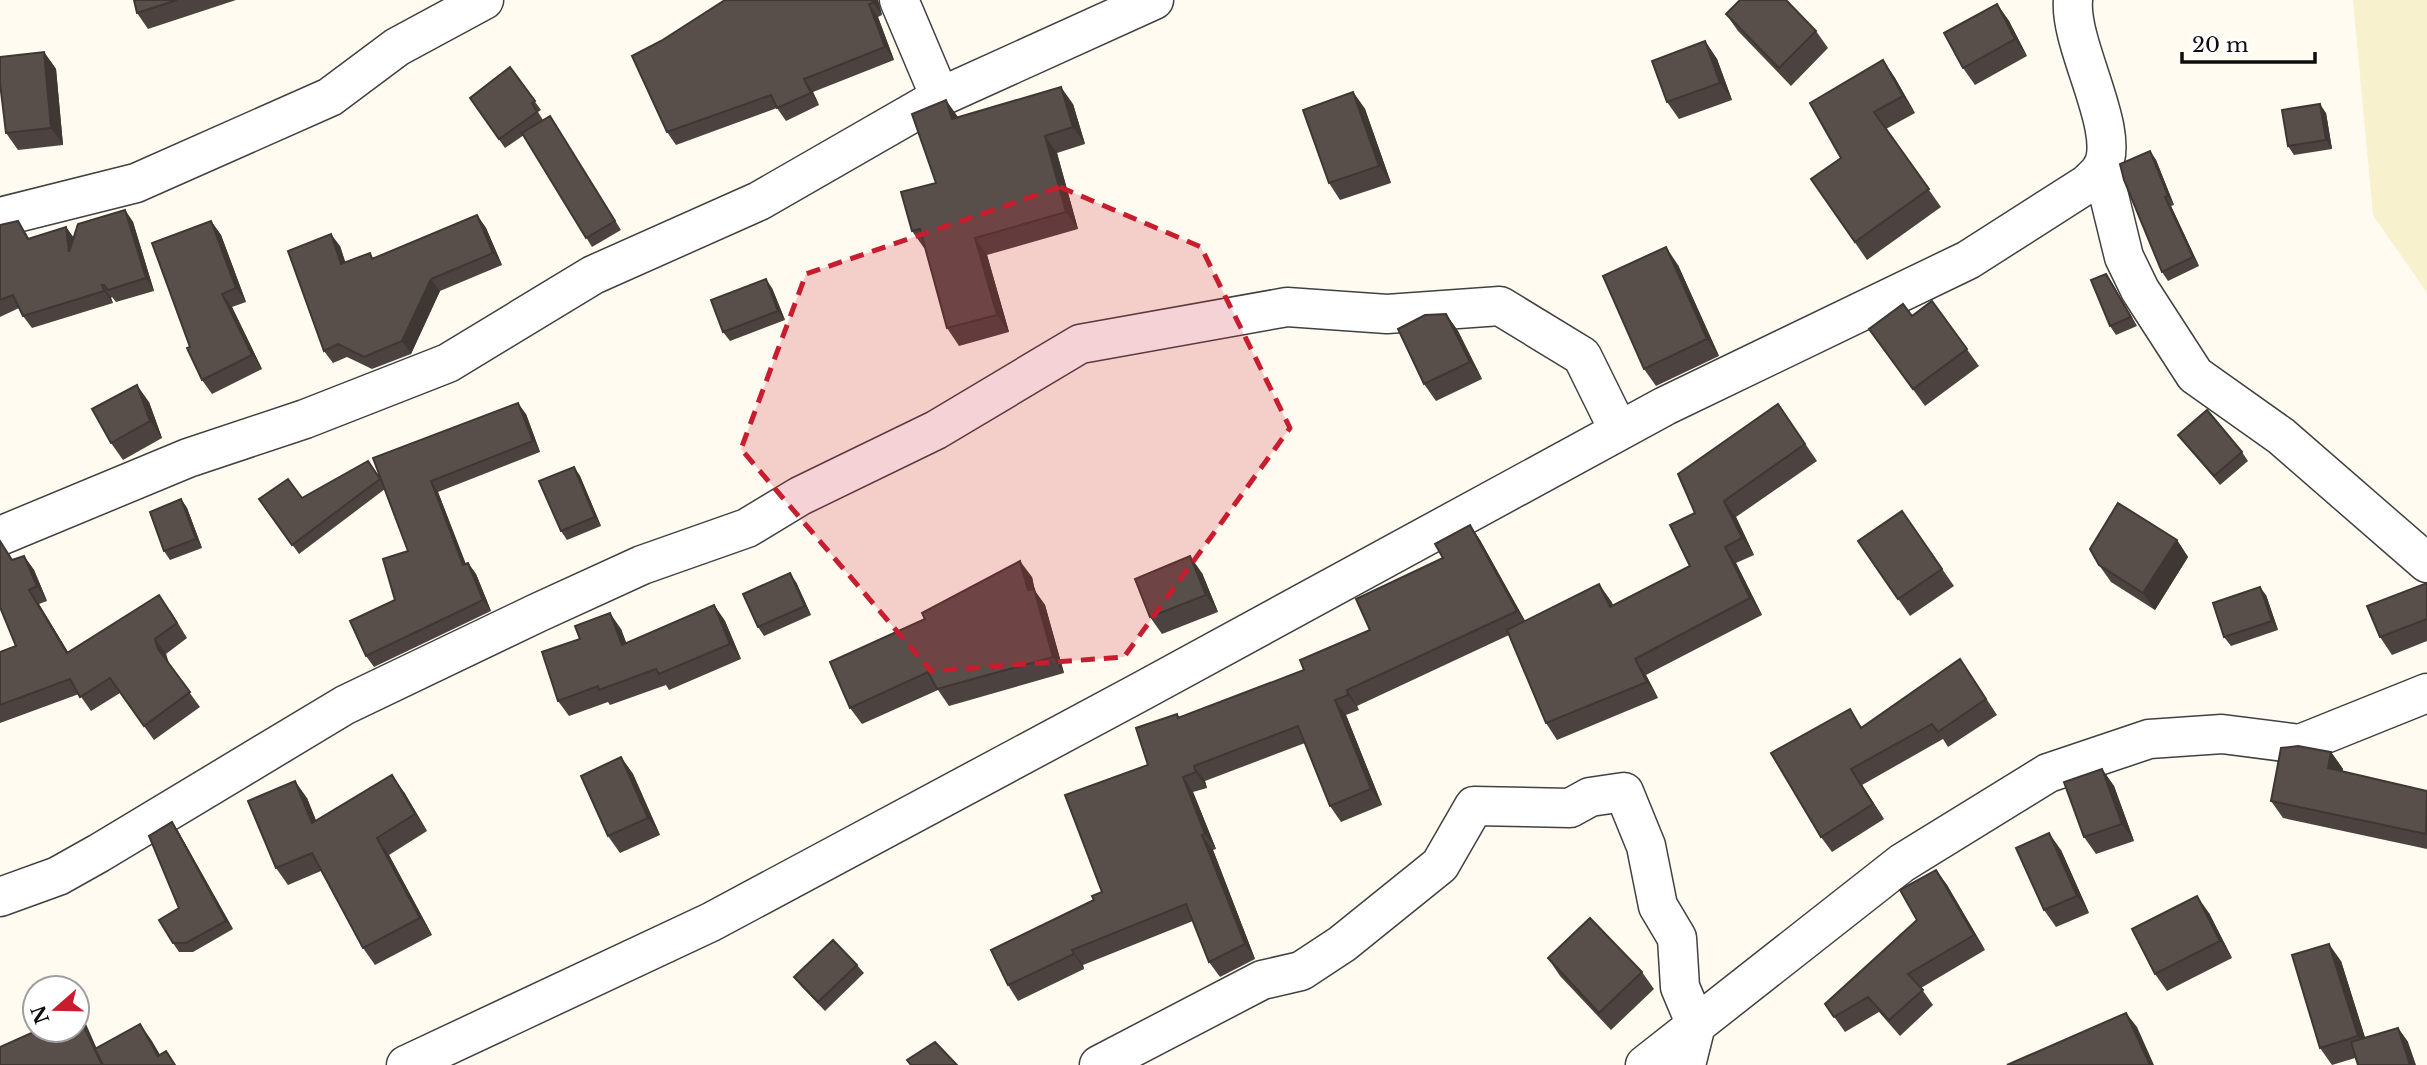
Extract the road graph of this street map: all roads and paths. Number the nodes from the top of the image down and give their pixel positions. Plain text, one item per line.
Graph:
1 (484, 0) edge
2 (899, 0) edge
3 (1154, 0) edge
4 (2073, 0) edge
5 (940, 97) junction
6 (2102, 167) junction
7 (0, 217) edge
8 (1619, 431) junction
9 (0, 536) edge
10 (2427, 563) edge
11 (2427, 693) edge
12 (0, 897) edge
13 (1696, 1026) junction
14 (406, 1065) edge
15 (1099, 1065) edge
16 (1644, 1065) edge
17 (1686, 1065) edge

1 - 7 street
2 - 5 street
3 - 5 street
4 - 6 street
5 - 9 street
6 - 8 street
6 - 10 street
8 - 12 street
8 - 14 street
11 - 13 street
13 - 15 street
13 - 16 street
13 - 17 street

